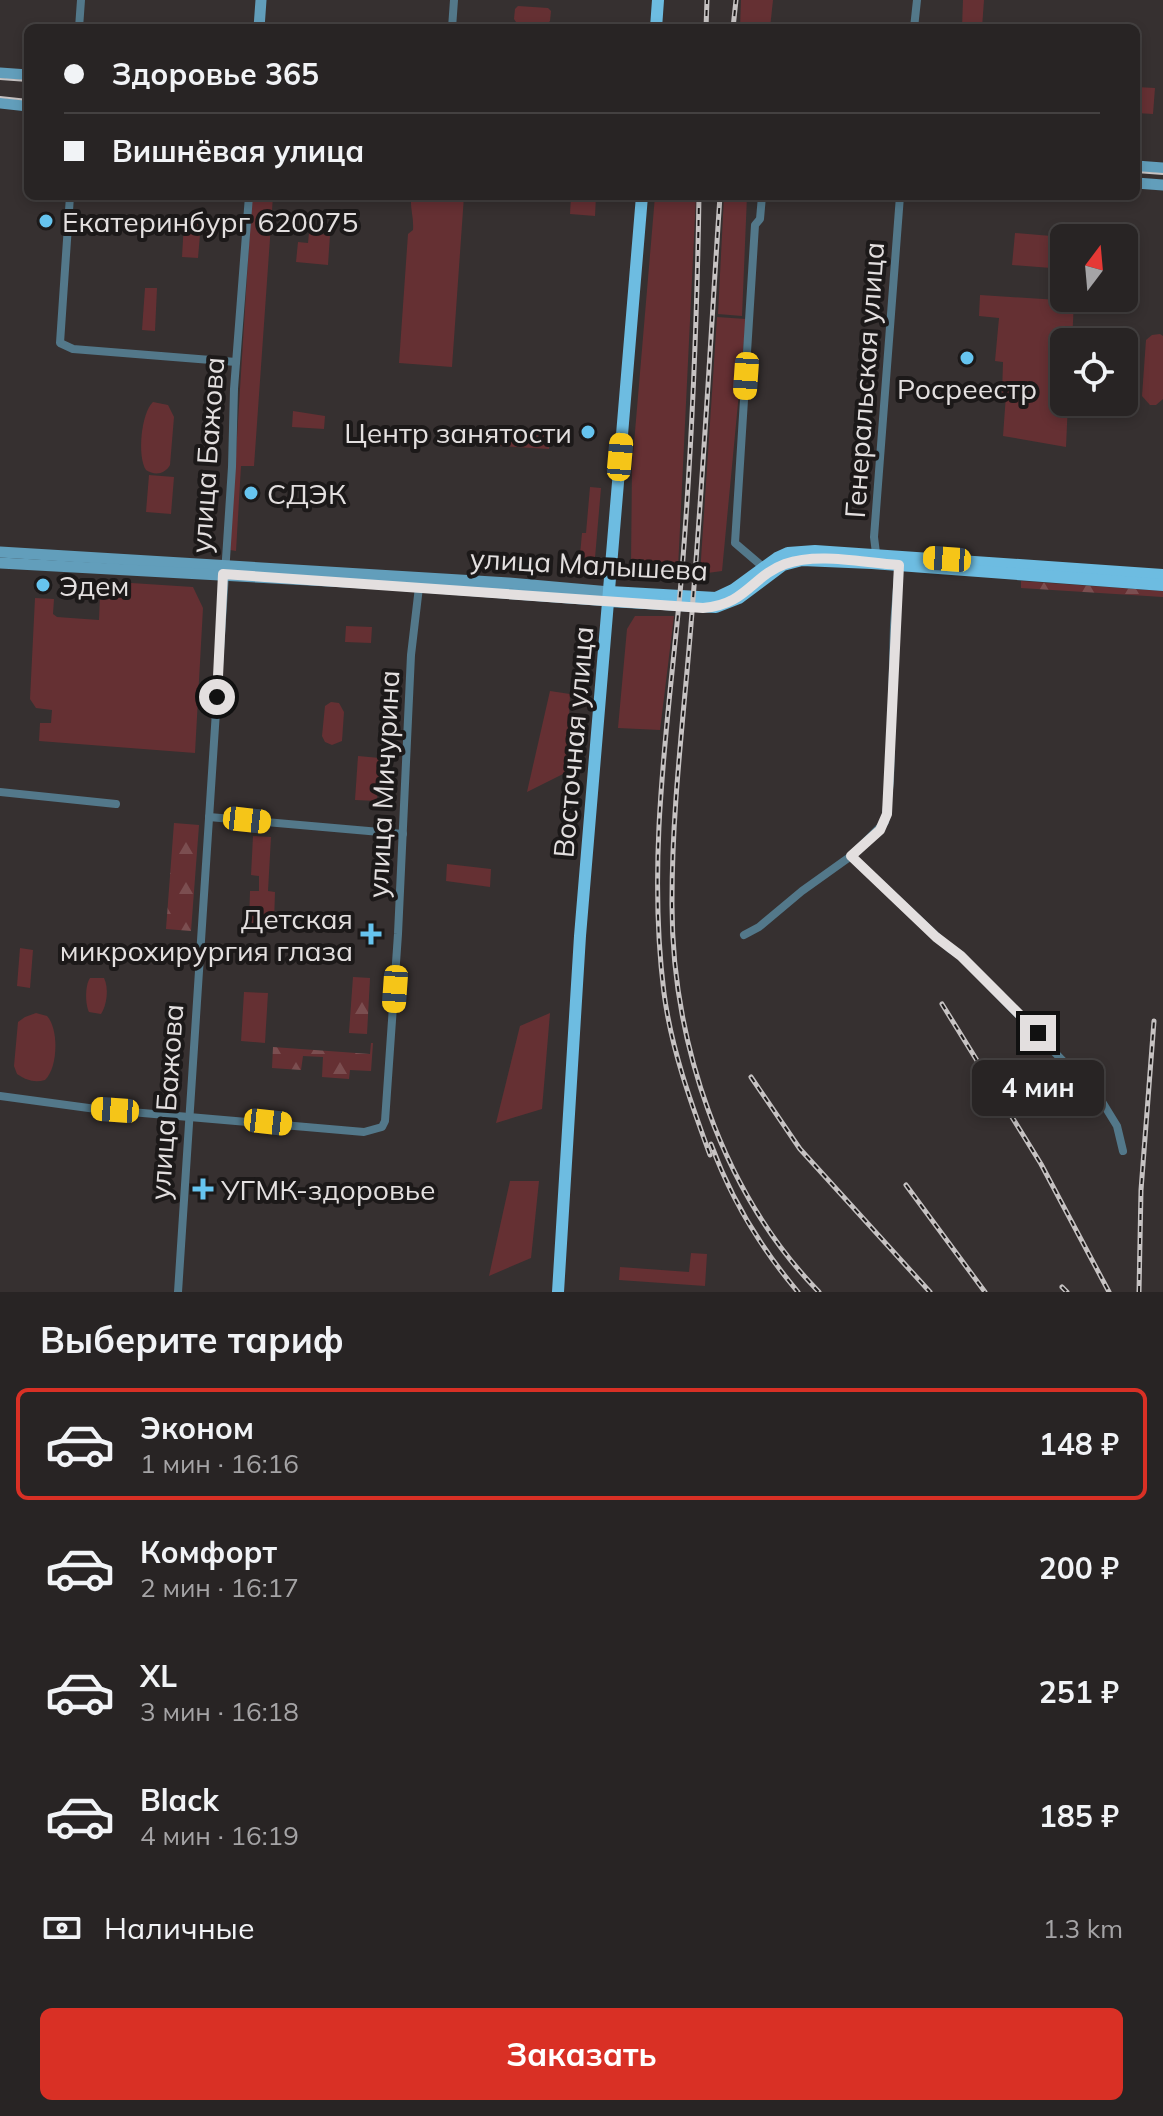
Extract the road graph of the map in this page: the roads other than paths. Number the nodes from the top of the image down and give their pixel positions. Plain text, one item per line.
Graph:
1 (81, 0) edge
2 (261, 0) edge
3 (454, 0) edge
4 (658, 0) edge
5 (917, 0) edge
6 (79, 24) edge
7 (259, 24) edge
8 (452, 24) edge
9 (656, 24) edge
10 (914, 24) edge
11 (0, 73) edge
12 (24, 75) edge
13 (0, 103) edge
14 (24, 106) edge
15 (1140, 166) edge
16 (1163, 168) edge
17 (1140, 183) edge
18 (1163, 185) edge
19 (70, 200) edge
20 (249, 200) edge
21 (642, 200) edge
22 (762, 200) edge
23 (900, 200) edge
24 (236, 362) junction
25 (0, 552) edge
26 (876, 553) junction
27 (894, 562) junction
28 (0, 563) edge
29 (763, 567) junction
30 (224, 570) junction
31 (1163, 575) edge
32 (1163, 585) edge
33 (419, 587) junction
34 (610, 597) junction
35 (0, 792) edge
36 (116, 804) dead end
37 (209, 817) junction
38 (403, 834) junction
39 (851, 856) junction
40 (744, 935) dead end
41 (0, 1096) edge
42 (189, 1117) junction
43 (1123, 1151) dead end
44 (178, 1292) edge
45 (558, 1292) edge

1 - 6 street
2 - 7 main road
3 - 8 street
4 - 9 main road
5 - 10 street
11 - 12 main road
13 - 14 main road
15 - 16 main road
17 - 18 main road
19 - 24 street
20 - 24 street, улица Бажова
21 - 34 main road, Восточная улица
22 - 29 street
23 - 26 street, Генеральская улица
24 - 30 street, улица Бажова
25 - 30 main road, улица Малышева
26 - 27 main road, улица Малышева
26 - 29 main road, улица Малышева
27 - 31 main road, улица Малышева
27 - 32 main road, улица Малышева
27 - 34 main road, улица Малышева
27 - 39 street
28 - 30 main road, улица Малышева
29 - 34 main road, улица Малышева
30 - 33 main road, улица Малышева
30 - 34 main road, улица Малышева
30 - 37 street, улица Бажова
33 - 34 main road, улица Малышева
33 - 38 street, улица Мичурина
34 - 45 main road, Восточная улица
35 - 36 street
37 - 38 street
37 - 42 street, улица Бажова
38 - 42 street, улица Мичурина
39 - 40 street
39 - 43 street
41 - 42 street
42 - 44 street, улица Бажова

